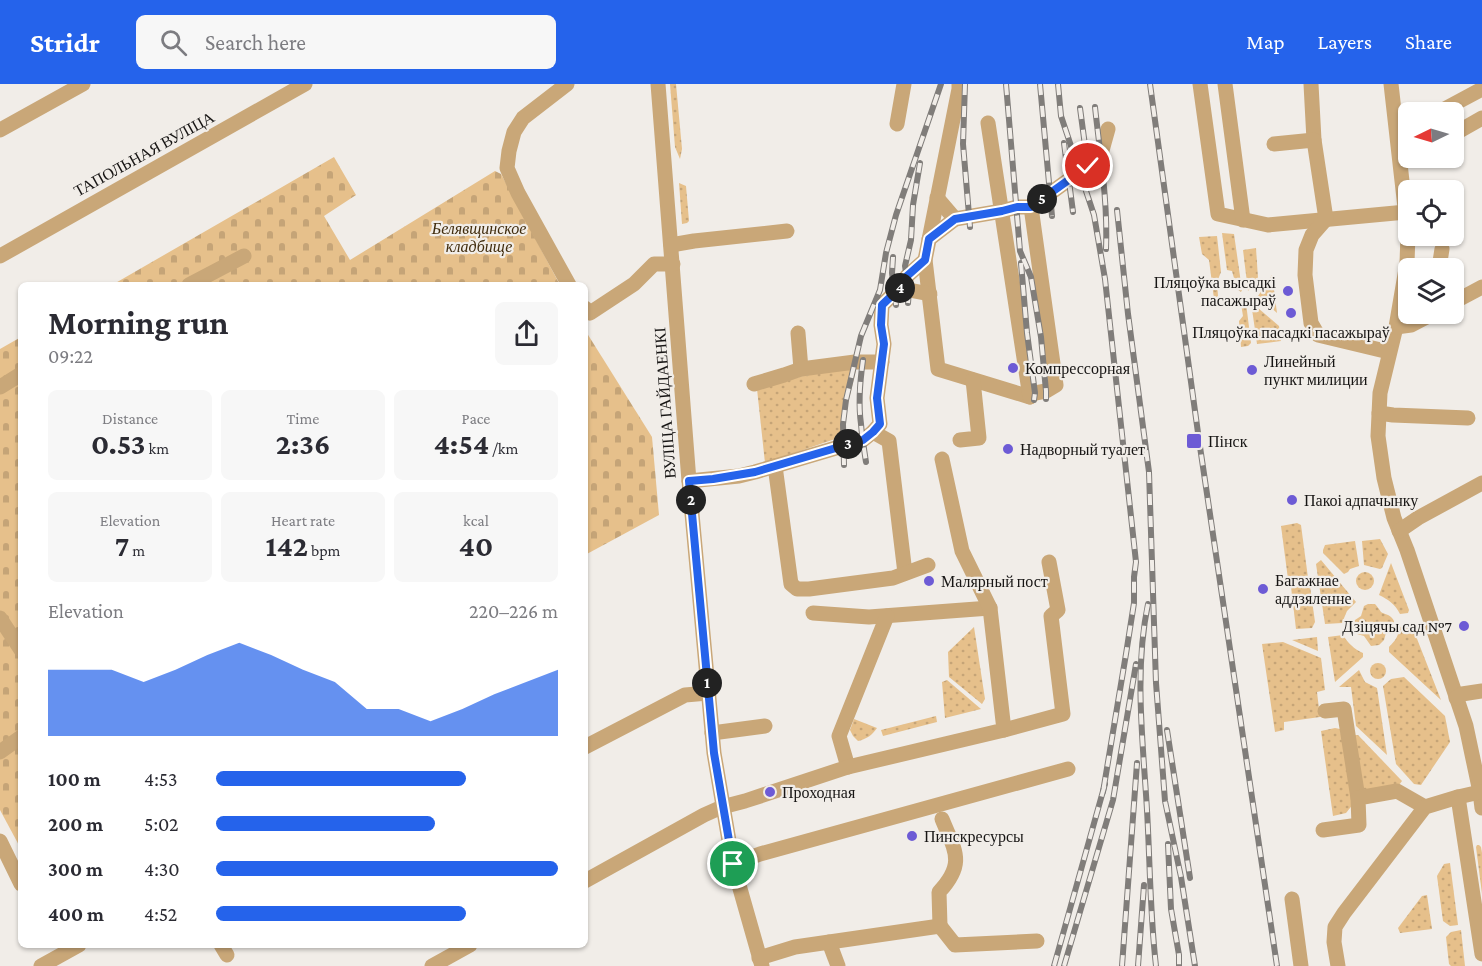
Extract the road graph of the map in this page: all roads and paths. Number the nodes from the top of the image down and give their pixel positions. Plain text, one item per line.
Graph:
1 (83, 84) edge
2 (305, 84) edge
3 (567, 84) edge
4 (658, 84) edge
5 (904, 84) edge
6 (959, 84) edge
7 (1200, 84) edge
8 (1225, 84) edge
9 (1311, 84) edge
10 (1391, 84) edge
11 (1482, 89) edge
12 (1458, 102) edge
13 (1482, 118) edge
14 (988, 123) dead end
15 (897, 124) dead end
16 (1398, 124) edge
17 (1464, 128) edge
18 (1108, 129) dead end
19 (0, 130) edge
20 (1314, 140) junction
21 (1233, 143) junction
22 (1274, 144) dead end
23 (1208, 146) junction
24 (937, 198) junction
25 (1031, 207) junction
26 (1002, 211) junction
27 (1398, 213) edge
28 (955, 219) junction
29 (1326, 219) junction
30 (1243, 220) junction
31 (787, 231) dead end
32 (929, 239) junction
33 (671, 244) junction
34 (1408, 246) edge
35 (1442, 249) dead end
36 (0, 256) edge
37 (244, 256) dead end
38 (1441, 258) edge
39 (925, 260) junction
40 (673, 264) junction
41 (195, 282) edge
42 (567, 282) edge
43 (905, 283) junction
44 (1482, 287) edge
45 (930, 294) junction
46 (1464, 297) edge
47 (588, 311) edge
48 (1413, 324) edge
49 (1395, 327) junction
50 (798, 333) dead end
51 (1389, 352) junction
52 (882, 362) junction
53 (801, 369) junction
54 (18, 376) edge
55 (973, 380) junction
56 (754, 384) dead end
57 (0, 387) edge
58 (1030, 396) junction
59 (1379, 413) junction
60 (1468, 418) dead end
61 (873, 432) junction
62 (960, 440) dead end
63 (942, 459) dead end
64 (775, 466) junction
65 (689, 481) junction
66 (1482, 483) edge
67 (1399, 531) junction
68 (1049, 562) dead end
69 (928, 565) dead end
70 (904, 573) junction
71 (990, 608) junction
72 (813, 613) dead end
73 (887, 616) junction
74 (0, 618) edge
75 (18, 645) edge
76 (1482, 691) edge
77 (708, 693) junction
78 (1456, 698) junction
79 (1325, 711) dead end
80 (765, 726) dead end
81 (1004, 730) junction
82 (712, 733) junction
83 (18, 739) edge
84 (588, 745) edge
85 (1477, 750) edge
86 (0, 752) edge
87 (848, 767) junction
88 (1068, 770) dead end
89 (1480, 792) junction
90 (1458, 797) junction
91 (1358, 798) junction
92 (722, 807) junction
93 (1425, 807) junction
94 (1482, 808) edge
95 (942, 819) dead end
96 (1323, 830) dead end
97 (0, 841) edge
98 (733, 864) junction
99 (18, 878) edge
100 (588, 879) edge
101 (1292, 899) dead end
102 (940, 926) junction
103 (1036, 941) dead end
104 (829, 942) junction
105 (73, 948) edge
106 (465, 948) edge
107 (1482, 954) edge
108 (56, 956) edge
109 (761, 962) edge
110 (41, 966) edge
111 (432, 966) edge
112 (838, 966) edge
113 (1302, 966) edge
114 (1338, 966) edge

1 - 19 street
2 - 36 street, ТАПОЛЬНАЯ ВУЛІЦА
3 - 42 street
4 - 33 street, ВУЛІЦА ГАЙДАЕНКІ
5 - 15 street
6 - 24 street
7 - 23 street
8 - 21 street
9 - 20 street
10 - 16 street
11 - 12 street
13 - 17 street
14 - 26 street
18 - 25 street
20 - 22 street
20 - 29 street
21 - 23 street
21 - 30 street
23 - 30 street
24 - 28 street
24 - 32 street
25 - 26 street
25 - 58 street
26 - 28 street
26 - 58 street
27 - 29 street
28 - 32 street
29 - 30 street
29 - 51 street
31 - 33 street
32 - 39 street
33 - 40 street, ВУЛІЦА ГАЙДАЕНКІ
34 - 49 street
35 - 38 street
37 - 41 street
39 - 43 street
39 - 45 street
40 - 47 street
40 - 65 street, ВУЛІЦА ГАЙДАЕНКІ
43 - 45 street
43 - 52 street
44 - 46 street
45 - 55 street
48 - 49 street
49 - 51 street
50 - 53 street
51 - 59 street
52 - 53 street
52 - 61 street
53 - 56 street
54 - 57 street
55 - 58 street
55 - 62 street
59 - 60 street
59 - 67 street
61 - 64 street
61 - 70 street
63 - 71 street
64 - 65 street
64 - 70 street
65 - 77 street, ВУЛІЦА ГАЙДАЕНКІ
66 - 67 street
67 - 78 street
68 - 81 street
69 - 70 street
71 - 73 street
71 - 81 street
72 - 73 street
73 - 87 street
74 - 75 street
76 - 78 street
77 - 82 street, ВУЛІЦА ГАЙДАЕНКІ
77 - 84 street
78 - 85 street
79 - 91 street
80 - 82 street
81 - 87 street
82 - 92 street, ВУЛІЦА ГАЙДАЕНКІ
83 - 86 street
85 - 89 street
87 - 92 street
88 - 98 street
89 - 90 street
89 - 94 street
90 - 93 street
90 - 107 street
91 - 93 street
91 - 96 street
92 - 98 street, ВУЛІЦА ГАЙДАЕНКІ
92 - 100 street
93 - 114 street
95 - 102 street
97 - 99 street
98 - 109 street, ВУЛІЦА ГАЙДАЕНКІ
101 - 113 street
102 - 103 street
102 - 104 street
104 - 109 street
104 - 112 street
105 - 108 street
106 - 111 street
108 - 110 street

